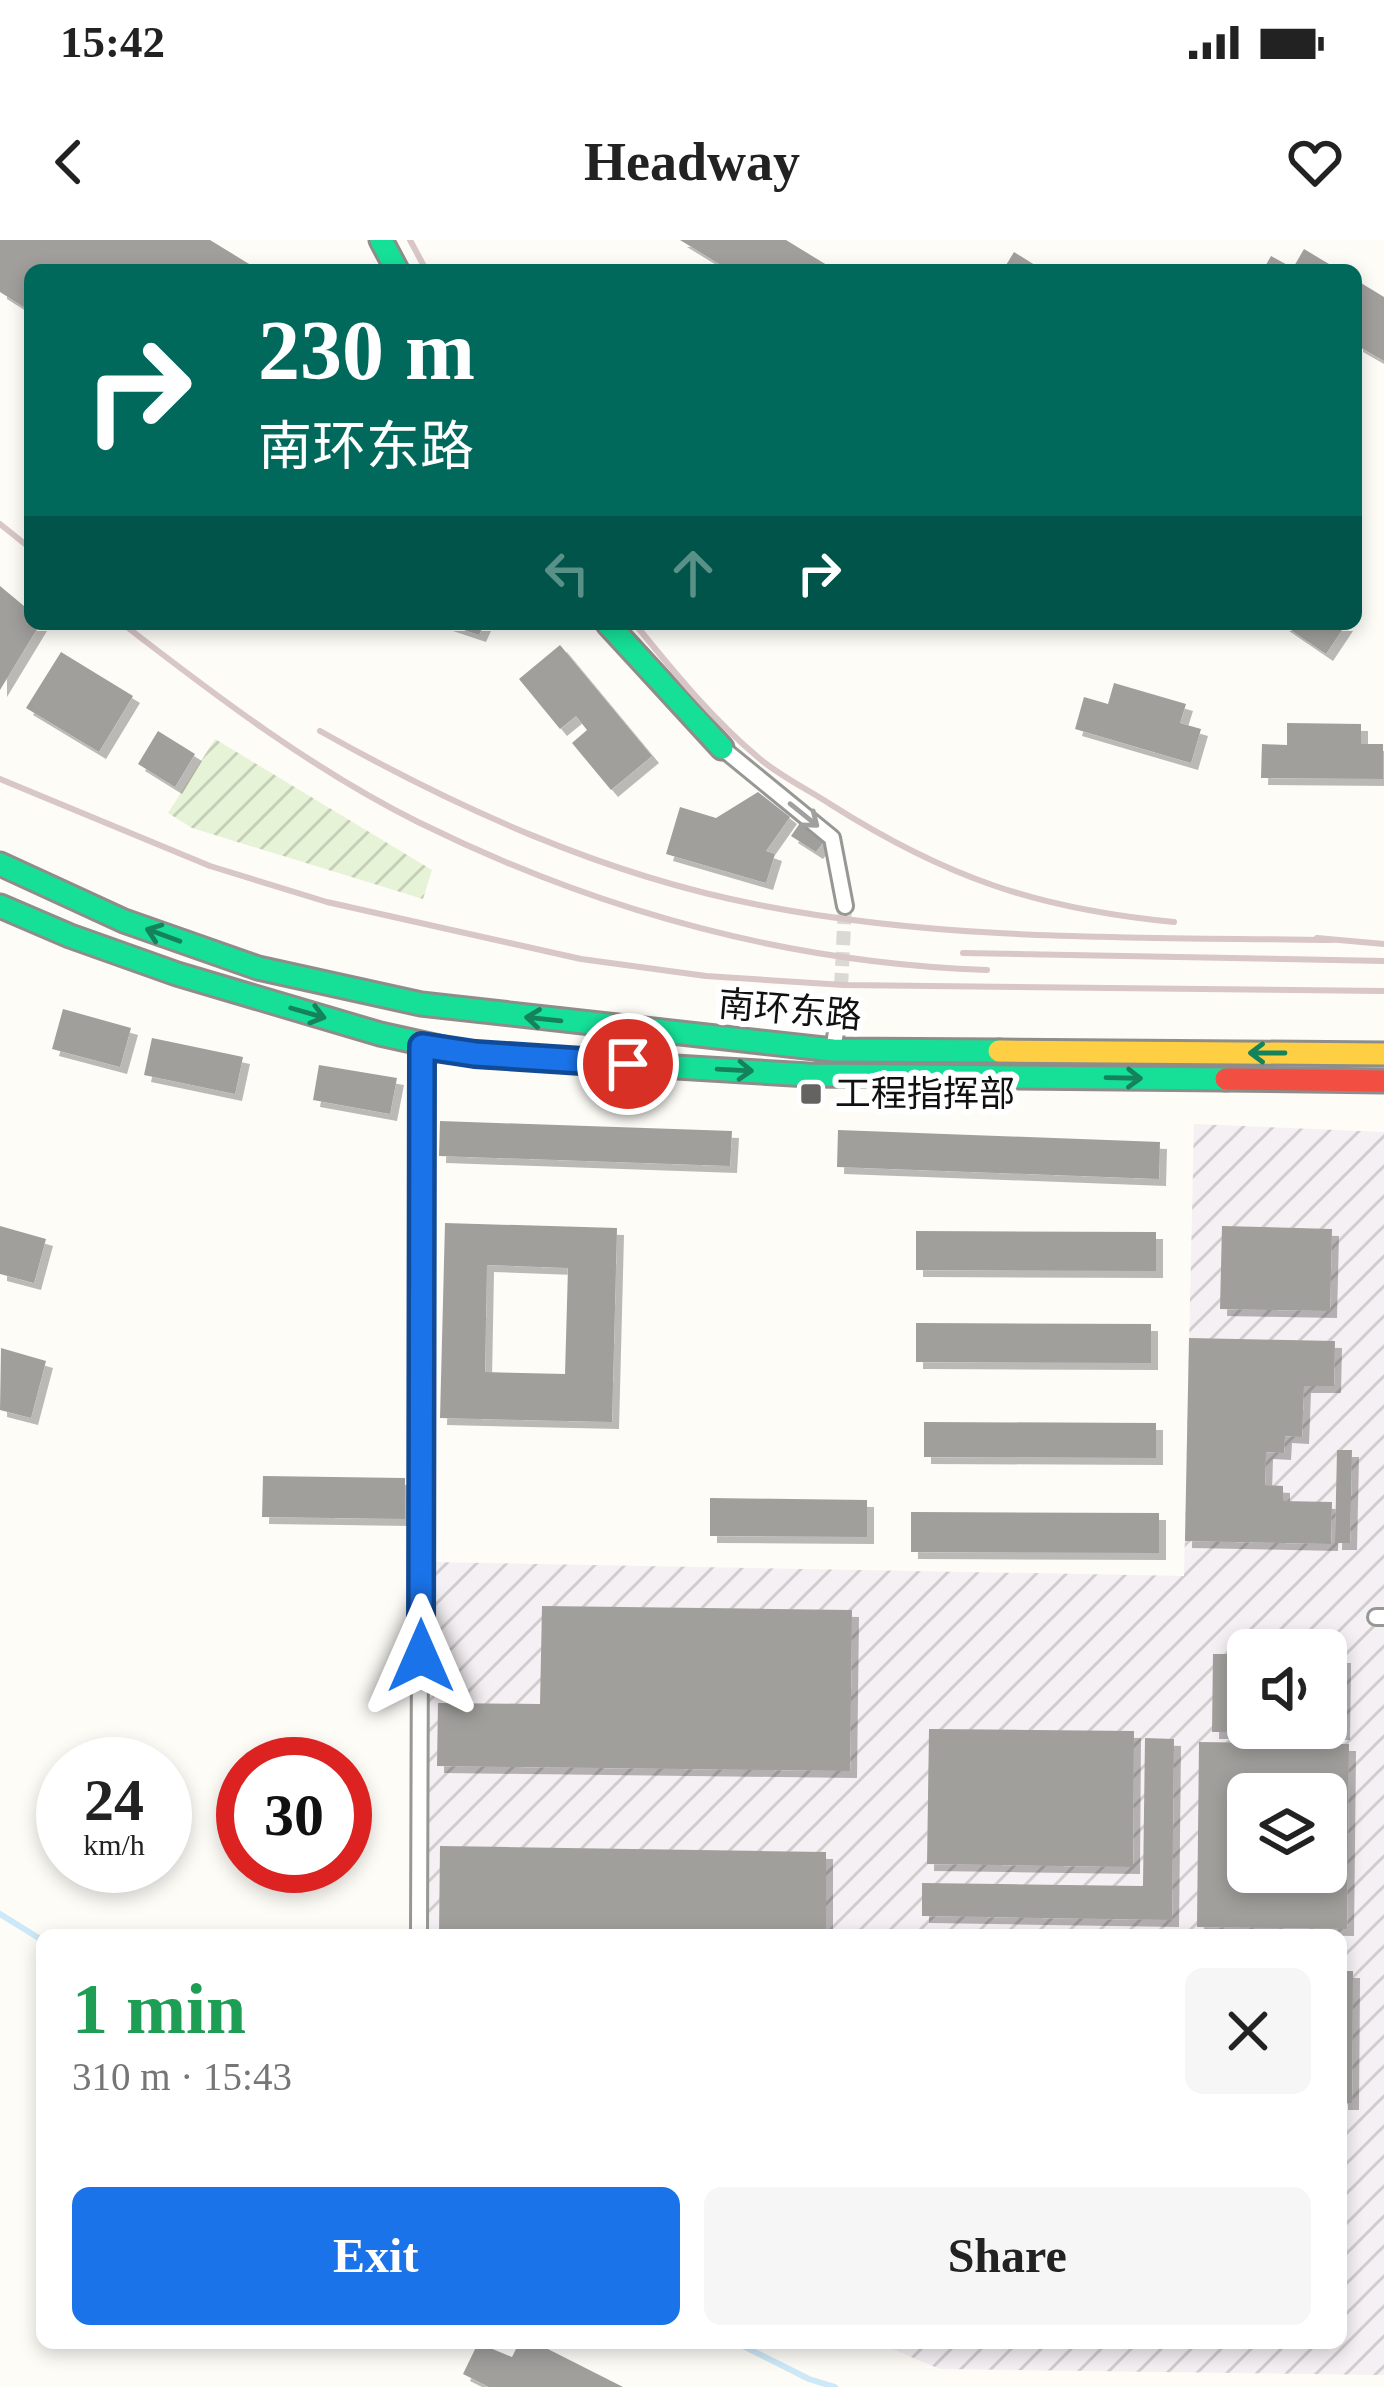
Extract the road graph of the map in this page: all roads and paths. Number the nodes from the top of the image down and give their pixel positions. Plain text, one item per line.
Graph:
1 (614, 630) edge
2 (722, 748) joint
3 (0, 864) edge
4 (0, 906) edge
5 (845, 907) tunnel mouth
6 (840, 1007) tunnel mouth
7 (422, 1046) junction
8 (833, 1050) junction
9 (1384, 1054) edge
10 (1384, 1081) edge
11 (419, 1929) edge

1 - 2 main road
2 -> 5 street
8 -> 3 main road, 南环东路
4 -> 7 main road, 南环东路
6 - 8 street
7 -> 10 main road, 南环东路
7 - 11 street
9 -> 8 main road, 南环东路

